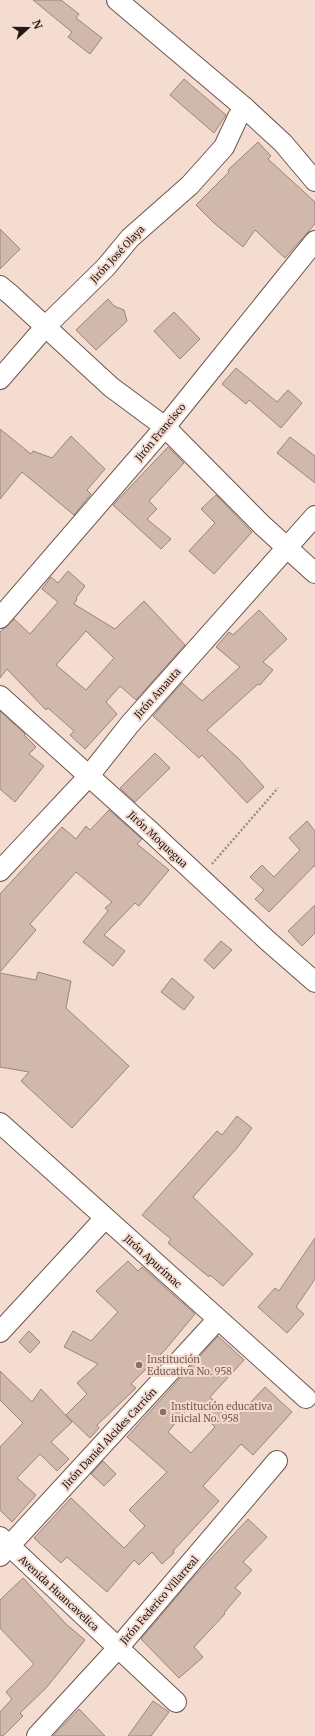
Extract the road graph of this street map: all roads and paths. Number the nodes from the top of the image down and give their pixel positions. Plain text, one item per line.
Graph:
1 (117, 0) edge
2 (245, 108) junction
3 (315, 181) edge
4 (315, 241) edge
5 (0, 286) edge
6 (46, 326) junction
7 (0, 379) edge
8 (165, 427) junction
9 (315, 516) edge
10 (287, 548) junction
11 (315, 573) edge
12 (0, 618) edge
13 (0, 696) edge
14 (88, 776) junction
15 (278, 788) dead end
16 (0, 871) edge
17 (200, 878) junction
18 (315, 982) edge
19 (0, 1123) edge
20 (105, 1218) junction
21 (218, 1319) junction
22 (0, 1332) edge
23 (306, 1398) dead end
24 (277, 1461) dead end
25 (3, 1546) edge
26 (118, 1648) junction
27 (176, 1702) dead end
28 (37, 1736) edge

1 - 2 street
2 - 3 street
2 - 6 street, Jirón José Olaya
4 - 8 street, Jirón Francisco
5 - 6 street
6 - 7 street, Jirón José Olaya
6 - 8 street
8 - 10 street
8 - 12 street, Jirón Francisco
9 - 10 street, Jirón Amauta
10 - 11 street
10 - 14 street, Jirón Amauta
13 - 14 street, Jirón Moquegua
14 - 16 street, Jirón Amauta
14 - 17 street, Jirón Moquegua
15 - 17 path
17 - 18 street, Jirón Moquegua
19 - 20 street, Jirón Apurímac
20 - 21 street, Jirón Apurímac
20 - 22 street
21 - 23 street, Jirón Apurímac
21 - 25 street, Jirón Daniel Alcides Carrión
24 - 26 street, Jirón Federico Villarreal
25 - 26 street, Avenida Huancavelica
26 - 27 street, Avenida Huancavelica
26 - 28 street, Jirón Federico Villarreal

